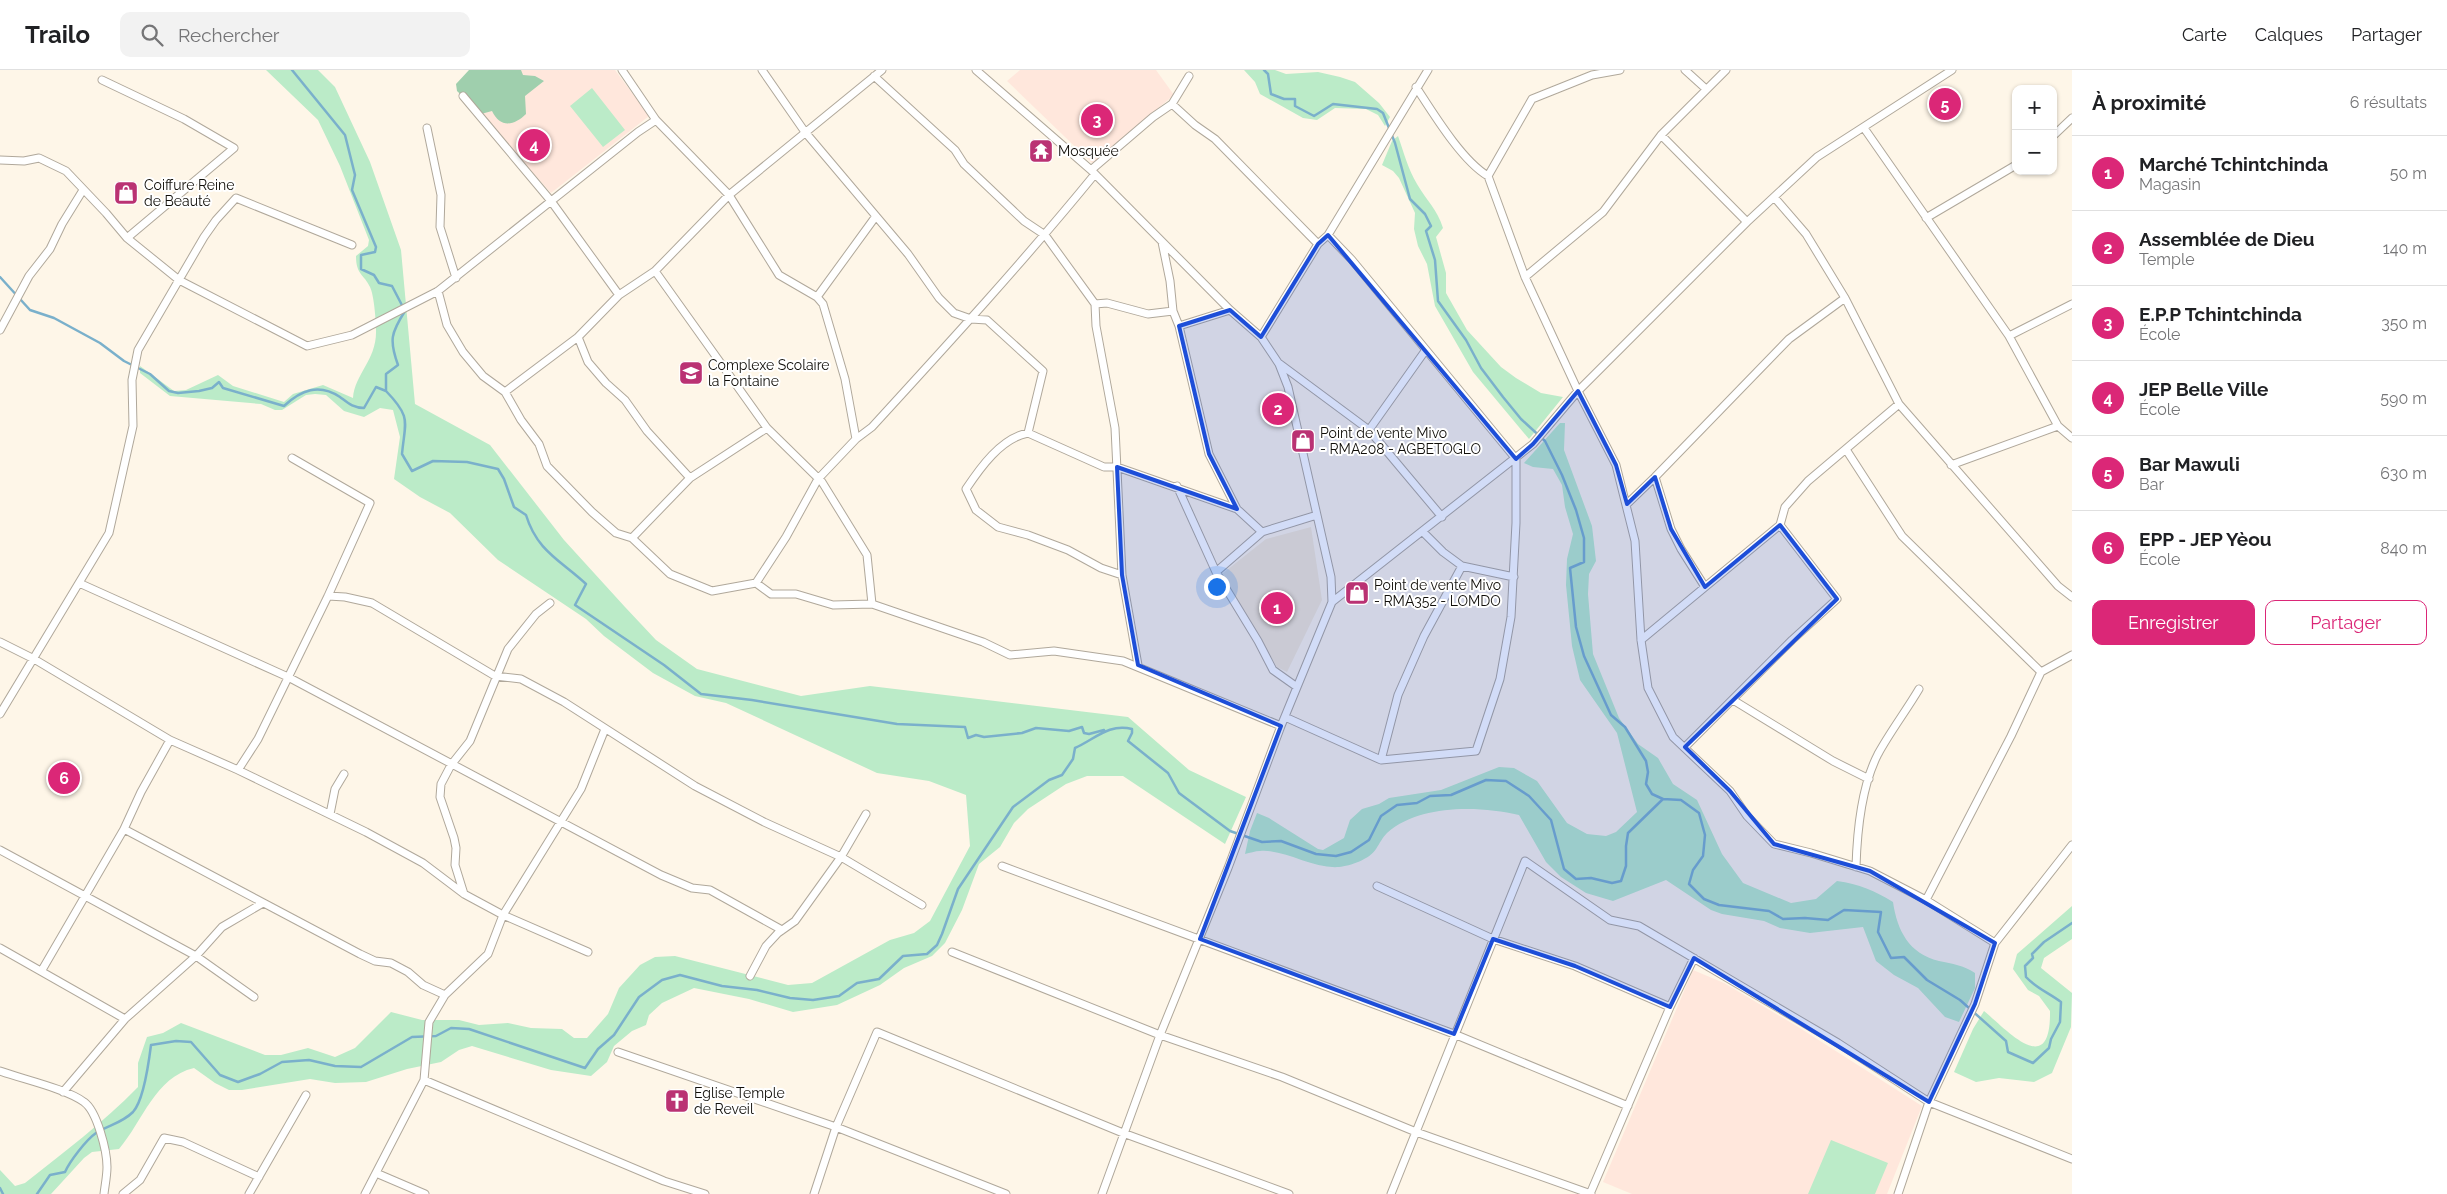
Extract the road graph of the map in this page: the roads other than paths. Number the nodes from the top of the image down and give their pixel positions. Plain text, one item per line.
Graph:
1 (622, 70) edge
2 (762, 70) edge
3 (882, 70) edge
4 (976, 70) edge
5 (1620, 70) edge
6 (1685, 70) edge
7 (1726, 70) edge
8 (1936, 70) edge
9 (1952, 70) edge
10 (1426, 71) edge
11 (1592, 73) edge
12 (874, 76) junction
13 (1190, 76) dead end
14 (1944, 76) junction
15 (102, 80) dead end
16 (1416, 87) junction
17 (1706, 89) junction
18 (463, 96) dead end
19 (1172, 104) junction
20 (2072, 118) edge
21 (656, 120) junction
22 (427, 128) dead end
23 (1864, 128) junction
24 (805, 132) junction
25 (2057, 132) edge
26 (1661, 135) junction
27 (0, 160) edge
28 (2012, 167) edge
29 (1093, 172) junction
30 (1488, 176) junction
31 (83, 190) junction
32 (728, 195) junction
33 (1774, 197) junction
34 (551, 201) junction
35 (876, 216) junction
36 (1926, 218) junction
37 (1747, 222) junction
38 (1045, 235) junction
39 (1328, 236) junction
40 (127, 238) junction
41 (1162, 242) junction
42 (1318, 244) junction
43 (352, 245) dead end
44 (655, 271) junction
45 (1525, 277) junction
46 (456, 278) junction
47 (179, 280) junction
48 (438, 291) junction
49 (619, 295) junction
50 (817, 297) junction
51 (1845, 298) junction
52 (1095, 304) junction
53 (2072, 304) edge
54 (1230, 310) junction
55 (1173, 311) junction
56 (971, 319) junction
57 (1179, 326) junction
58 (0, 330) edge
59 (2009, 336) junction
60 (578, 337) junction
61 (1261, 337) junction
62 (1425, 351) junction
63 (1279, 364) junction
64 (1578, 391) junction
65 (505, 392) junction
66 (1899, 404) junction
67 (2058, 426) junction
68 (767, 428) junction
69 (1369, 430) junction
70 (1028, 434) junction
71 (856, 438) junction
72 (2072, 438) edge
73 (1847, 451) junction
74 (292, 458) dead end
75 (1516, 459) junction
76 (1951, 465) junction
77 (1117, 467) junction
78 (1656, 477) junction
79 (690, 478) junction
80 (818, 479) junction
81 (1177, 486) junction
82 (1627, 504) junction
83 (1237, 509) junction
84 (1317, 516) junction
85 (1442, 517) junction
86 (1780, 525) junction
87 (1262, 532) junction
88 (1423, 532) junction
89 (632, 538) junction
90 (1462, 566) junction
91 (1216, 572) junction
92 (1122, 576) junction
93 (1514, 577) junction
94 (79, 583) junction
95 (756, 583) junction
96 (1705, 587) junction
97 (328, 596) junction
98 (2072, 597) edge
99 (1332, 602) junction
100 (550, 603) dead end
101 (872, 604) junction
102 (1641, 640) junction
103 (0, 642) edge
104 (2072, 655) edge
105 (34, 659) junction
106 (1138, 665) junction
107 (2041, 672) junction
108 (496, 676) junction
109 (288, 677) junction
110 (1297, 687) junction
111 (1918, 689) dead end
112 (1733, 700) junction
113 (0, 714) edge
114 (1285, 717) junction
115 (1281, 726) junction
116 (605, 729) junction
117 (170, 740) junction
118 (1685, 747) junction
119 (1381, 760) junction
120 (451, 765) junction
121 (238, 770) junction
122 (344, 774) dead end
123 (1869, 780) junction
124 (330, 814) junction
125 (866, 814) dead end
126 (559, 822) junction
127 (124, 829) junction
128 (2072, 845) edge
129 (0, 850) edge
130 (841, 857) junction
131 (1002, 866) dead end
132 (1856, 867) junction
133 (1377, 886) dead end
134 (464, 894) junction
135 (84, 896) junction
136 (1926, 900) junction
137 (263, 903) junction
138 (922, 905) dead end
139 (503, 915) junction
140 (782, 930) junction
141 (1200, 939) junction
142 (1493, 939) junction
143 (1995, 943) junction
144 (0, 948) edge
145 (588, 952) dead end
146 (952, 952) dead end
147 (196, 956) junction
148 (1694, 958) junction
149 (42, 970) junction
150 (750, 976) dead end
151 (444, 995) junction
152 (254, 997) dead end
153 (1670, 1008) junction
154 (125, 1019) junction
155 (1454, 1034) junction
156 (1160, 1035) junction
157 (618, 1052) dead end
158 (0, 1071) edge
159 (424, 1080) junction
160 (63, 1092) junction
161 (306, 1095) dead end
162 (1929, 1102) junction
163 (1628, 1106) junction
164 (836, 1127) junction
165 (1123, 1132) junction
166 (1416, 1132) junction
167 (2072, 1160) edge
168 (376, 1173) junction
169 (259, 1177) junction
170 (104, 1194) edge
171 (123, 1194) edge
172 (249, 1194) edge
173 (365, 1194) edge
174 (425, 1194) edge
175 (705, 1194) edge
176 (814, 1194) edge
177 (1006, 1194) edge
178 (1102, 1194) edge
179 (1289, 1194) edge
180 (1391, 1194) edge
181 (1591, 1194) edge
182 (1898, 1194) edge

1 - 21 street
2 - 24 street
3 - 12 street
4 - 29 street
5 - 11 street
6 - 17 street
7 - 17 street
8 - 14 street
9 - 14 street
10 - 16 street
11 - 30 street
12 - 24 street
12 - 38 street
13 - 19 street
14 - 23 street
15 - 40 street
16 - 30 street
16 - 39 street
17 - 26 street
18 - 34 street
19 - 29 street
19 - 42 street
20 - 25 street
21 - 32 street
21 - 34 street
22 - 46 street
23 - 33 street
23 - 36 street
24 - 32 street
24 - 35 street
26 - 37 street
26 - 45 street
27 - 31 street
28 - 36 street
29 - 38 street
29 - 41 street
30 - 45 street
31 - 40 street
31 - 58 street
32 - 44 street
32 - 50 street
33 - 37 street
33 - 51 street
34 - 46 street
34 - 49 street
35 - 50 street
35 - 56 street
36 - 59 street
37 - 64 street
38 - 52 street
38 - 56 street
39 - 42 street
39 - 62 street
40 - 47 street
41 - 54 street
41 - 55 street
42 - 61 street
43 - 47 street
44 - 49 street
44 - 68 street
45 - 64 street
46 - 48 street
47 - 48 street
47 - 94 street
48 - 65 street
49 - 60 street
50 - 71 street
51 - 66 street
51 - 78 street
52 - 55 street
52 - 77 street
53 - 59 street
54 - 57 street
54 - 61 street
55 - 57 street
56 - 70 street
56 - 71 street
57 - 83 street
59 - 67 street
60 - 65 street
60 - 79 street
61 - 63 street
62 - 69 street
62 - 75 street
63 - 69 street
63 - 84 street
64 - 75 street
64 - 82 street
65 - 89 street
66 - 73 street
66 - 76 street
67 - 72 street
67 - 76 street
68 - 79 street
68 - 80 street
69 - 85 street
70 - 77 street
70 - 92 street
71 - 80 street
73 - 86 street
73 - 107 street
74 - 97 street
75 - 85 street
75 - 93 street
76 - 98 street
77 - 81 street
77 - 92 street
78 - 82 street
78 - 96 street
79 - 89 street
80 - 95 street
80 - 101 street
81 - 83 street
81 - 91 street
82 - 102 street
83 - 87 street
84 - 87 street
84 - 99 street
85 - 88 street
86 - 96 street
86 - 112 street
87 - 91 street
88 - 90 street
88 - 99 street
89 - 95 street
90 - 93 street
90 - 119 street
91 - 110 street
92 - 106 street
93 - 119 street
94 - 105 street
94 - 109 street
95 - 101 street
96 - 102 street
97 - 108 street
97 - 109 street
99 - 110 street
100 - 108 street
101 - 106 street
102 - 118 street
103 - 105 street
104 - 107 street
105 - 113 street
105 - 117 street
106 - 115 street
107 - 136 street
108 - 116 street
108 - 120 street
109 - 120 street
109 - 121 street
110 - 114 street
111 - 123 street
112 - 118 street
112 - 123 street
114 - 115 street
114 - 119 street
115 - 141 street
116 - 126 street
116 - 130 street
117 - 121 street
117 - 127 street
118 - 132 street
120 - 126 street
120 - 134 street
121 - 124 street
122 - 124 street
123 - 132 street
124 - 134 street
125 - 130 street
126 - 139 street
126 - 140 street
127 - 135 street
127 - 137 street
128 - 143 street
129 - 135 street
130 - 138 street
130 - 140 street
131 - 141 street
132 - 136 street
133 - 142 street
134 - 139 street
135 - 147 street
135 - 149 street
136 - 143 street
137 - 147 street
137 - 151 street
139 - 145 street
139 - 151 street
140 - 150 street
141 - 155 street
141 - 156 street
142 - 148 street
142 - 153 street
142 - 155 street
143 - 162 street
144 - 149 street
146 - 156 street
147 - 152 street
147 - 154 street
148 - 153 street
148 - 162 street
149 - 154 street
151 - 159 street
153 - 163 street
154 - 160 street
155 - 163 street
155 - 166 street
156 - 165 street
156 - 166 street
157 - 164 street
158 - 160 street
159 - 168 street
159 - 175 street
160 - 170 street
161 - 169 street
162 - 167 street
162 - 182 street
163 - 181 street
164 - 165 street
164 - 176 street
164 - 177 street
165 - 178 street
165 - 179 street
166 - 180 street
166 - 181 street
168 - 173 street
168 - 174 street
169 - 171 street
169 - 172 street

